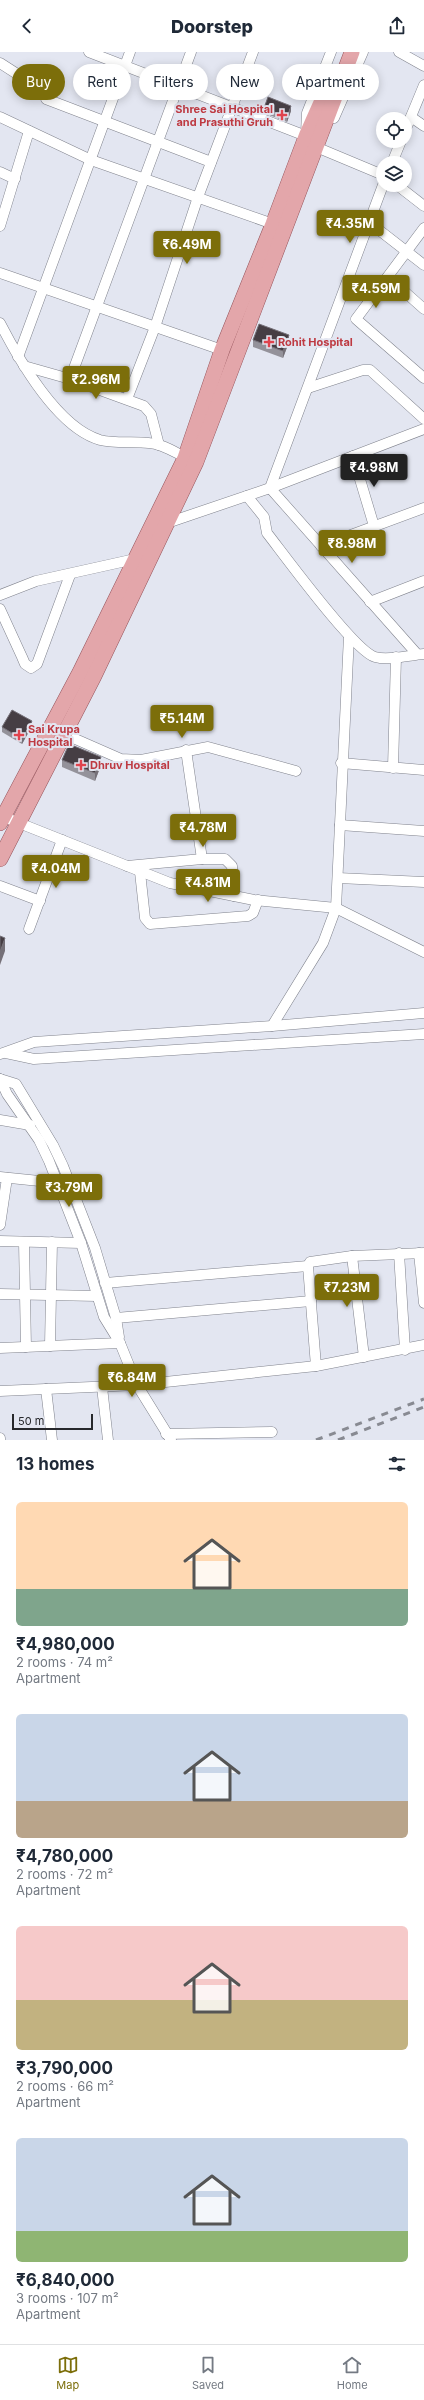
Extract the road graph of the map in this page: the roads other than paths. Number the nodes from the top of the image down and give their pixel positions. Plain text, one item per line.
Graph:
1 (89, 52) edge
2 (130, 52) edge
3 (191, 52) edge
4 (253, 52) edge
5 (331, 52) edge
6 (343, 52) edge
7 (352, 52) edge
8 (363, 52) edge
9 (399, 52) edge
10 (0, 63) edge
11 (118, 64) edge
12 (126, 64) edge
13 (186, 64) edge
14 (340, 64) edge
15 (344, 64) edge
16 (424, 66) edge
17 (424, 85) edge
18 (208, 99) edge
19 (112, 100) edge
20 (173, 100) edge
21 (328, 100) edge
22 (231, 109) junction
23 (412, 115) edge
24 (0, 117) edge
25 (412, 118) edge
26 (104, 122) junction
27 (424, 126) edge
28 (29, 131) junction
29 (312, 140) junction
30 (158, 142) junction
31 (90, 160) junction
32 (211, 162) junction
33 (0, 172) edge
34 (376, 172) edge
35 (146, 178) junction
36 (15, 179) junction
37 (381, 192) edge
38 (406, 192) edge
39 (198, 197) junction
40 (424, 206) edge
41 (370, 223) junction
42 (0, 224) edge
43 (273, 224) junction
44 (424, 228) edge
45 (406, 252) junction
46 (424, 265) edge
47 (0, 273) edge
48 (388, 276) junction
49 (43, 288) junction
50 (97, 307) junction
51 (424, 309) edge
52 (0, 323) edge
53 (155, 327) junction
54 (222, 350) junction
55 (18, 357) junction
56 (24, 366) junction
57 (424, 378) edge
58 (70, 380) junction
59 (308, 388) junction
60 (127, 399) junction
61 (424, 418) edge
62 (424, 429) edge
63 (159, 445) junction
64 (353, 456) junction
65 (190, 460) junction
66 (270, 488) junction
67 (247, 496) junction
68 (424, 508) edge
69 (167, 523) junction
70 (374, 526) junction
71 (322, 546) junction
72 (135, 559) junction
73 (70, 575) junction
74 (424, 581) edge
75 (0, 595) edge
76 (370, 602) junction
77 (0, 609) edge
78 (349, 636) junction
79 (420, 654) edge
80 (396, 657) junction
81 (64, 734) junction
82 (186, 750) junction
83 (342, 763) junction
84 (393, 768) junction
85 (424, 770) edge
86 (296, 771) dead end
87 (2, 820) edge
88 (19, 824) junction
89 (340, 825) junction
90 (424, 831) edge
91 (62, 840) junction
92 (0, 859) edge
93 (202, 859) junction
94 (125, 866) junction
95 (140, 872) junction
96 (338, 878) junction
97 (424, 882) edge
98 (0, 886) edge
99 (234, 896) junction
100 (258, 900) junction
101 (40, 901) junction
102 (336, 908) junction
103 (29, 929) dead end
104 (424, 952) edge
105 (424, 1013) edge
106 (272, 1026) junction
107 (424, 1034) edge
108 (3, 1053) edge
109 (0, 1079) edge
110 (0, 1120) edge
111 (30, 1125) junction
112 (4, 1177) edge
113 (59, 1183) junction
114 (0, 1225) edge
115 (0, 1241) edge
116 (24, 1242) junction
117 (52, 1242) junction
118 (81, 1243) junction
119 (399, 1253) junction
120 (422, 1253) edge
121 (352, 1256) junction
122 (308, 1266) junction
123 (105, 1283) junction
124 (0, 1294) edge
125 (24, 1294) junction
126 (52, 1294) junction
127 (97, 1296) junction
128 (311, 1301) junction
129 (424, 1302) edge
130 (116, 1318) junction
131 (120, 1343) junction
132 (424, 1345) edge
133 (50, 1346) junction
134 (26, 1347) junction
135 (0, 1348) edge
136 (406, 1350) junction
137 (364, 1357) junction
138 (316, 1366) junction
139 (137, 1385) junction
140 (102, 1387) junction
141 (46, 1389) junction
142 (0, 1391) edge
143 (272, 1432) dead end
144 (169, 1437) edge
145 (52, 1440) edge
146 (108, 1440) edge

1 - 11 street
2 - 12 street
3 - 13 street
4 - 22 street
5 - 29 street
6 - 14 main road
7 - 15 main road
8 - 29 street
9 - 16 street
10 - 26 street
17 - 23 street
18 - 22 street
19 - 26 street
20 - 30 street
21 - 29 main road
22 - 29 street
22 - 32 street
24 - 28 street
25 - 27 street
26 - 30 street
26 - 31 street
28 - 31 street
28 - 36 street
29 - 34 street
29 - 43 main road
29 - 65 main road
30 - 32 street
30 - 35 street
31 - 35 street
31 - 49 street
32 - 39 street
33 - 36 street
35 - 39 street
35 - 50 street
36 - 42 street
37 - 41 street
38 - 40 street
39 - 43 street
39 - 53 street
41 - 45 street
41 - 59 street
43 - 54 main road
44 - 45 street
45 - 46 street
45 - 48 street
47 - 49 street
48 - 51 street
48 - 57 street
49 - 50 street
49 - 55 street
50 - 53 street
50 - 58 street
52 - 55 street
53 - 54 street
53 - 60 street
54 - 65 main road
55 - 56 street
56 - 58 street
56 - 63 street
58 - 60 street
59 - 61 street
59 - 66 street
60 - 63 street
62 - 64 street
63 - 65 street
64 - 66 street
64 - 70 street
65 - 69 main road
65 - 72 main road
66 - 67 street
66 - 71 street
67 - 69 street
67 - 78 street
68 - 70 street
69 - 81 main road
70 - 71 street
71 - 76 street
72 - 73 street
72 - 87 main road
73 - 75 street
73 - 77 street
74 - 76 street
76 - 79 street
78 - 80 street
78 - 83 street
79 - 80 street
80 - 84 street
81 - 82 street
81 - 88 main road
82 - 86 street
82 - 93 street
83 - 84 street
83 - 89 street
84 - 85 street
87 - 88 street
88 - 91 street
88 - 92 main road
89 - 90 street
89 - 96 street
91 - 94 street
91 - 101 street
93 - 94 street
93 - 99 street
94 - 95 street
95 - 99 street
95 - 100 street
96 - 97 street
96 - 102 street
98 - 101 street
99 - 100 street
100 - 102 street
101 - 103 street
102 - 104 street
102 - 106 street
105 - 106 street
106 - 108 street
107 - 108 street
109 - 111 street
109 - 123 street
110 - 111 street
111 - 113 street
112 - 113 street
112 - 114 street
113 - 118 street
115 - 116 street
116 - 117 street
116 - 125 street
117 - 118 street
117 - 126 street
118 - 127 street
119 - 120 street
119 - 121 street
119 - 136 street
120 - 129 street
121 - 122 street
121 - 137 street
122 - 123 street
122 - 128 street
123 - 130 street
124 - 125 street
125 - 126 street
125 - 134 street
126 - 127 street
126 - 133 street
127 - 131 street
128 - 130 street
128 - 138 street
130 - 131 street
131 - 133 street
131 - 139 street
132 - 136 street
133 - 134 street
134 - 135 street
136 - 137 street
137 - 138 street
138 - 139 street
139 - 140 street
139 - 144 street
140 - 141 street
140 - 146 street
141 - 142 street
141 - 145 street
143 - 144 street

